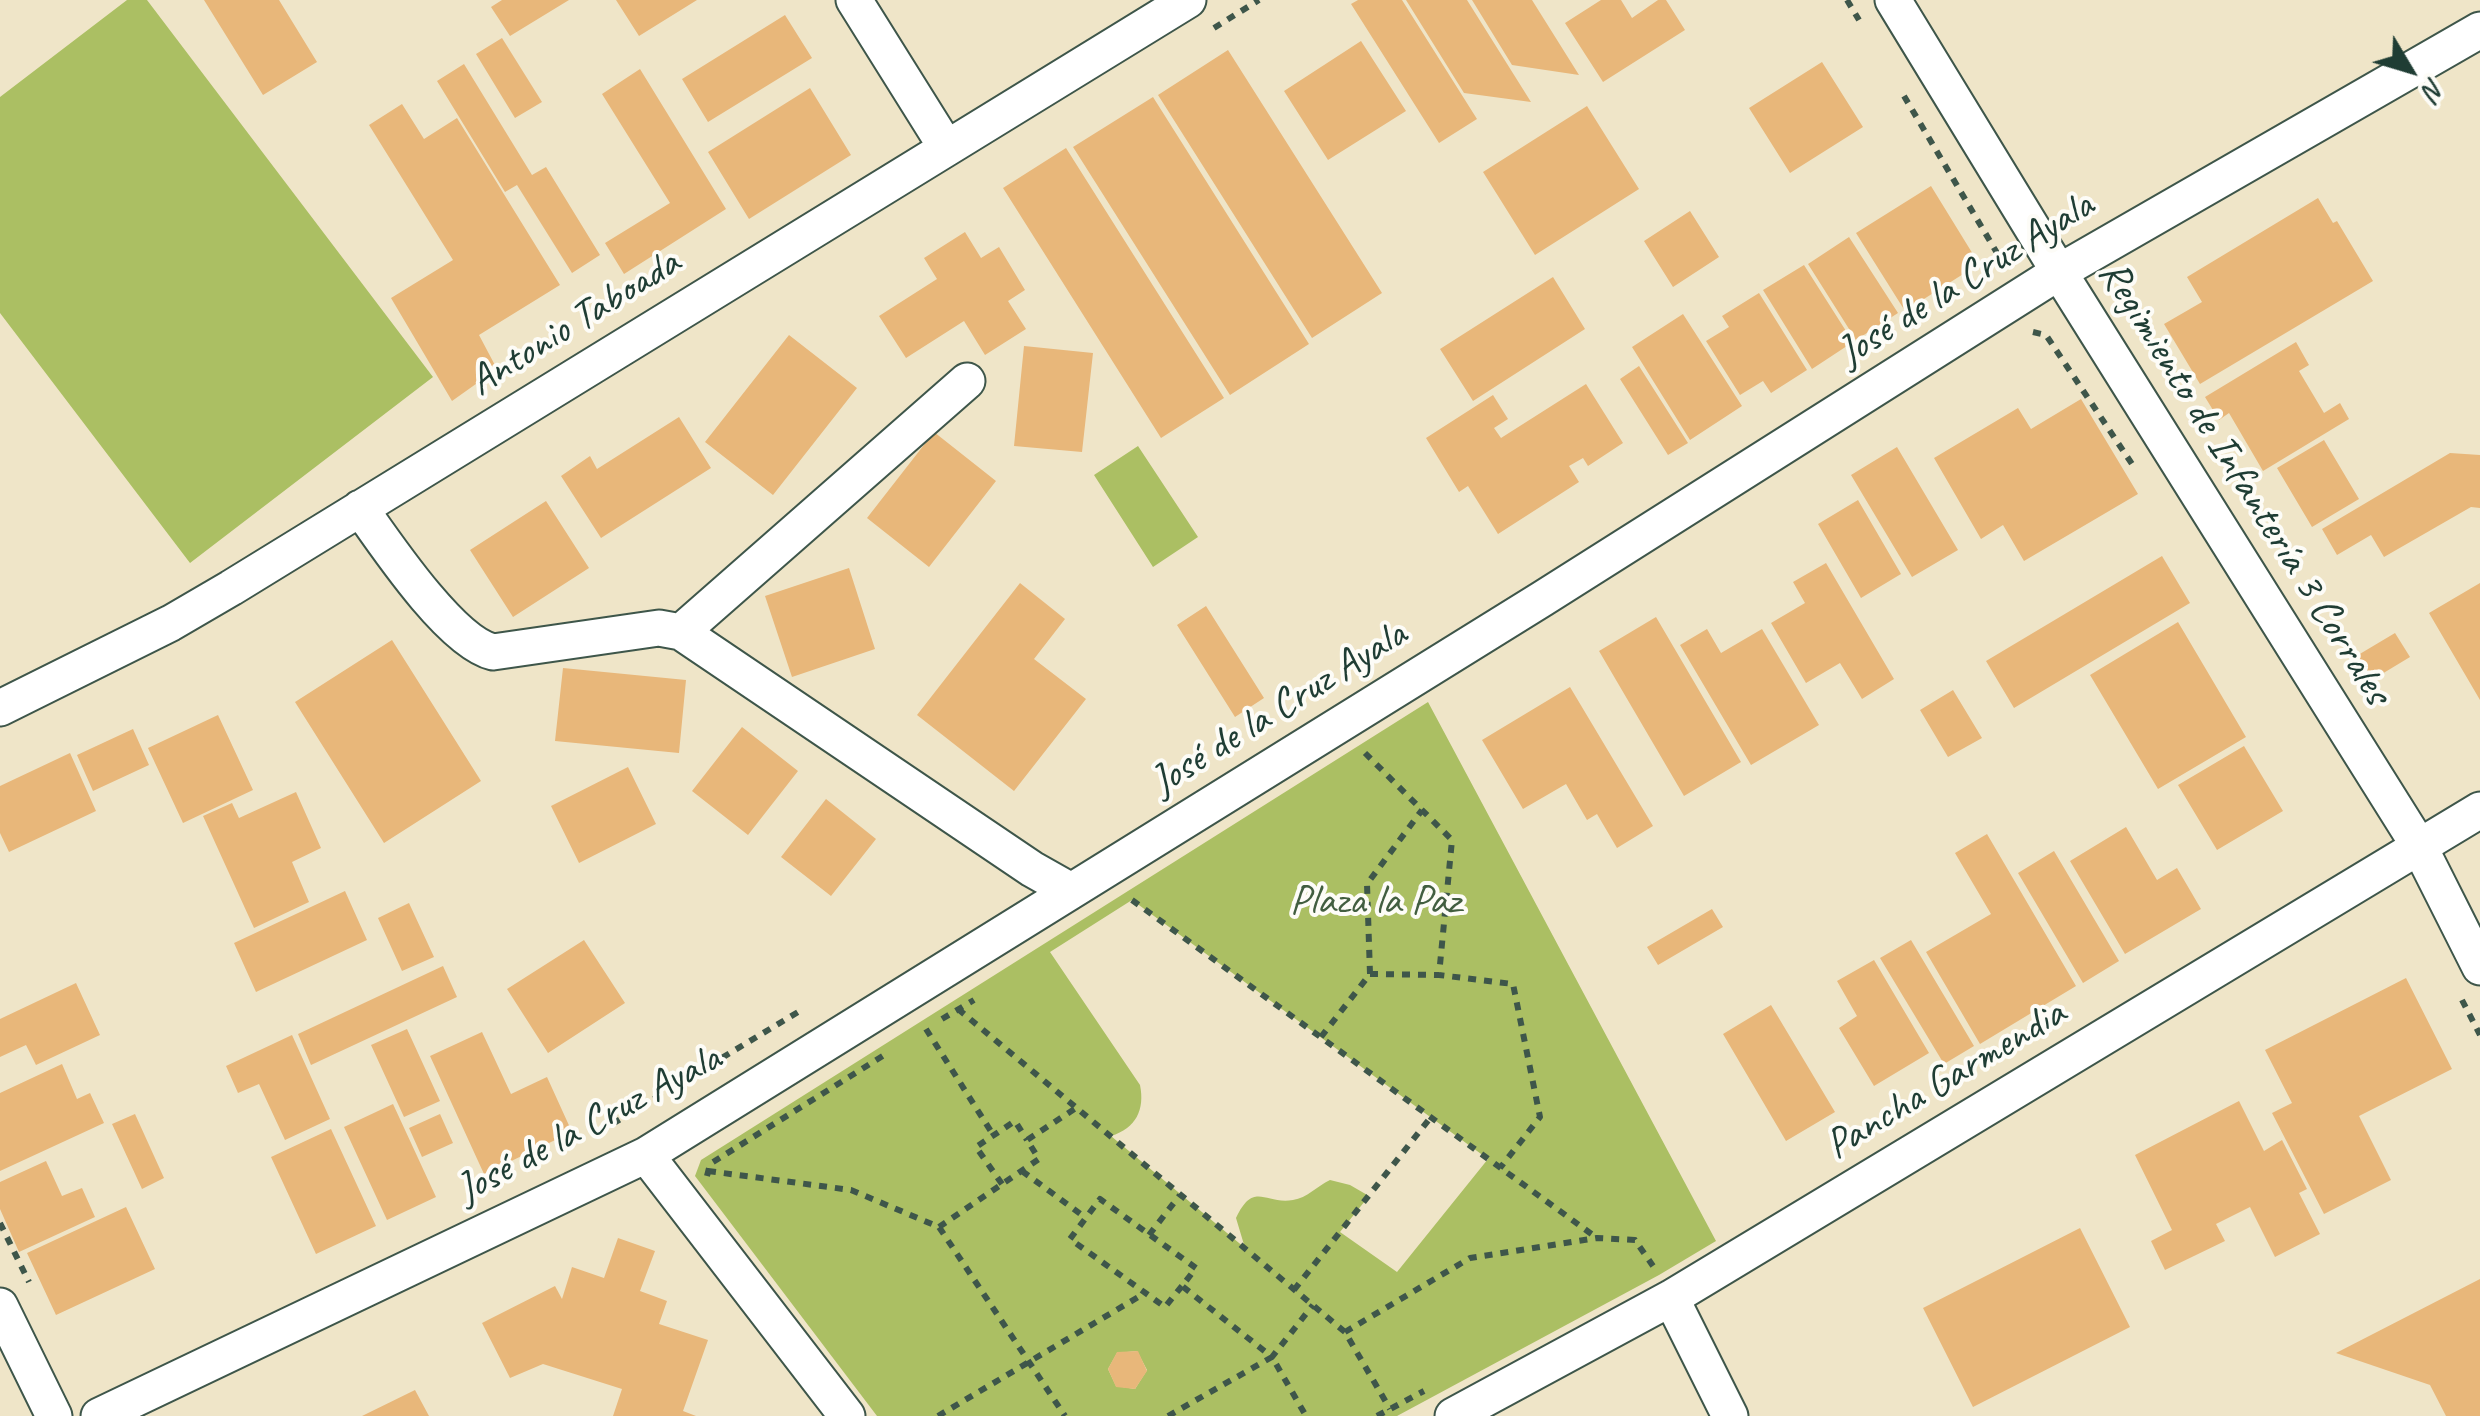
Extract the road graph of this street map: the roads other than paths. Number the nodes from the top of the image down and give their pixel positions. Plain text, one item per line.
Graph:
1 (854, 0) edge
2 (1188, 0) edge
3 (1893, 0) edge
4 (2480, 30) edge
5 (946, 147) junction
6 (2058, 272) junction
7 (967, 381) dead end
8 (360, 508) junction
9 (681, 632) junction
10 (0, 708) edge
11 (2480, 810) edge
12 (2419, 846) junction
13 (1070, 891) junction
14 (2480, 966) edge
15 (646, 1155) junction
16 (1672, 1298) junction
17 (0, 1306) edge
18 (54, 1416) edge
19 (99, 1416) edge
20 (847, 1416) edge
21 (1452, 1416) edge
22 (1730, 1416) edge

1 - 5 street
2 - 5 street, Antonio Taboada
3 - 6 street, Regimiento de Infantería 3 Corrales
4 - 6 street, José de la Cruz Ayala
5 - 8 street, Antonio Taboada
6 - 12 street, Regimiento de Infantería 3 Corrales
6 - 13 street, José de la Cruz Ayala
7 - 9 street
8 - 9 street
8 - 10 street, Antonio Taboada
9 - 13 street
11 - 12 street, Pancha Garmendia
12 - 14 street, Regimiento de Infantería 3 Corrales
12 - 16 street, Pancha Garmendia
13 - 15 street, José de la Cruz Ayala
15 - 19 street, José de la Cruz Ayala
15 - 20 street
16 - 21 street, Pancha Garmendia
16 - 22 street
17 - 18 street

